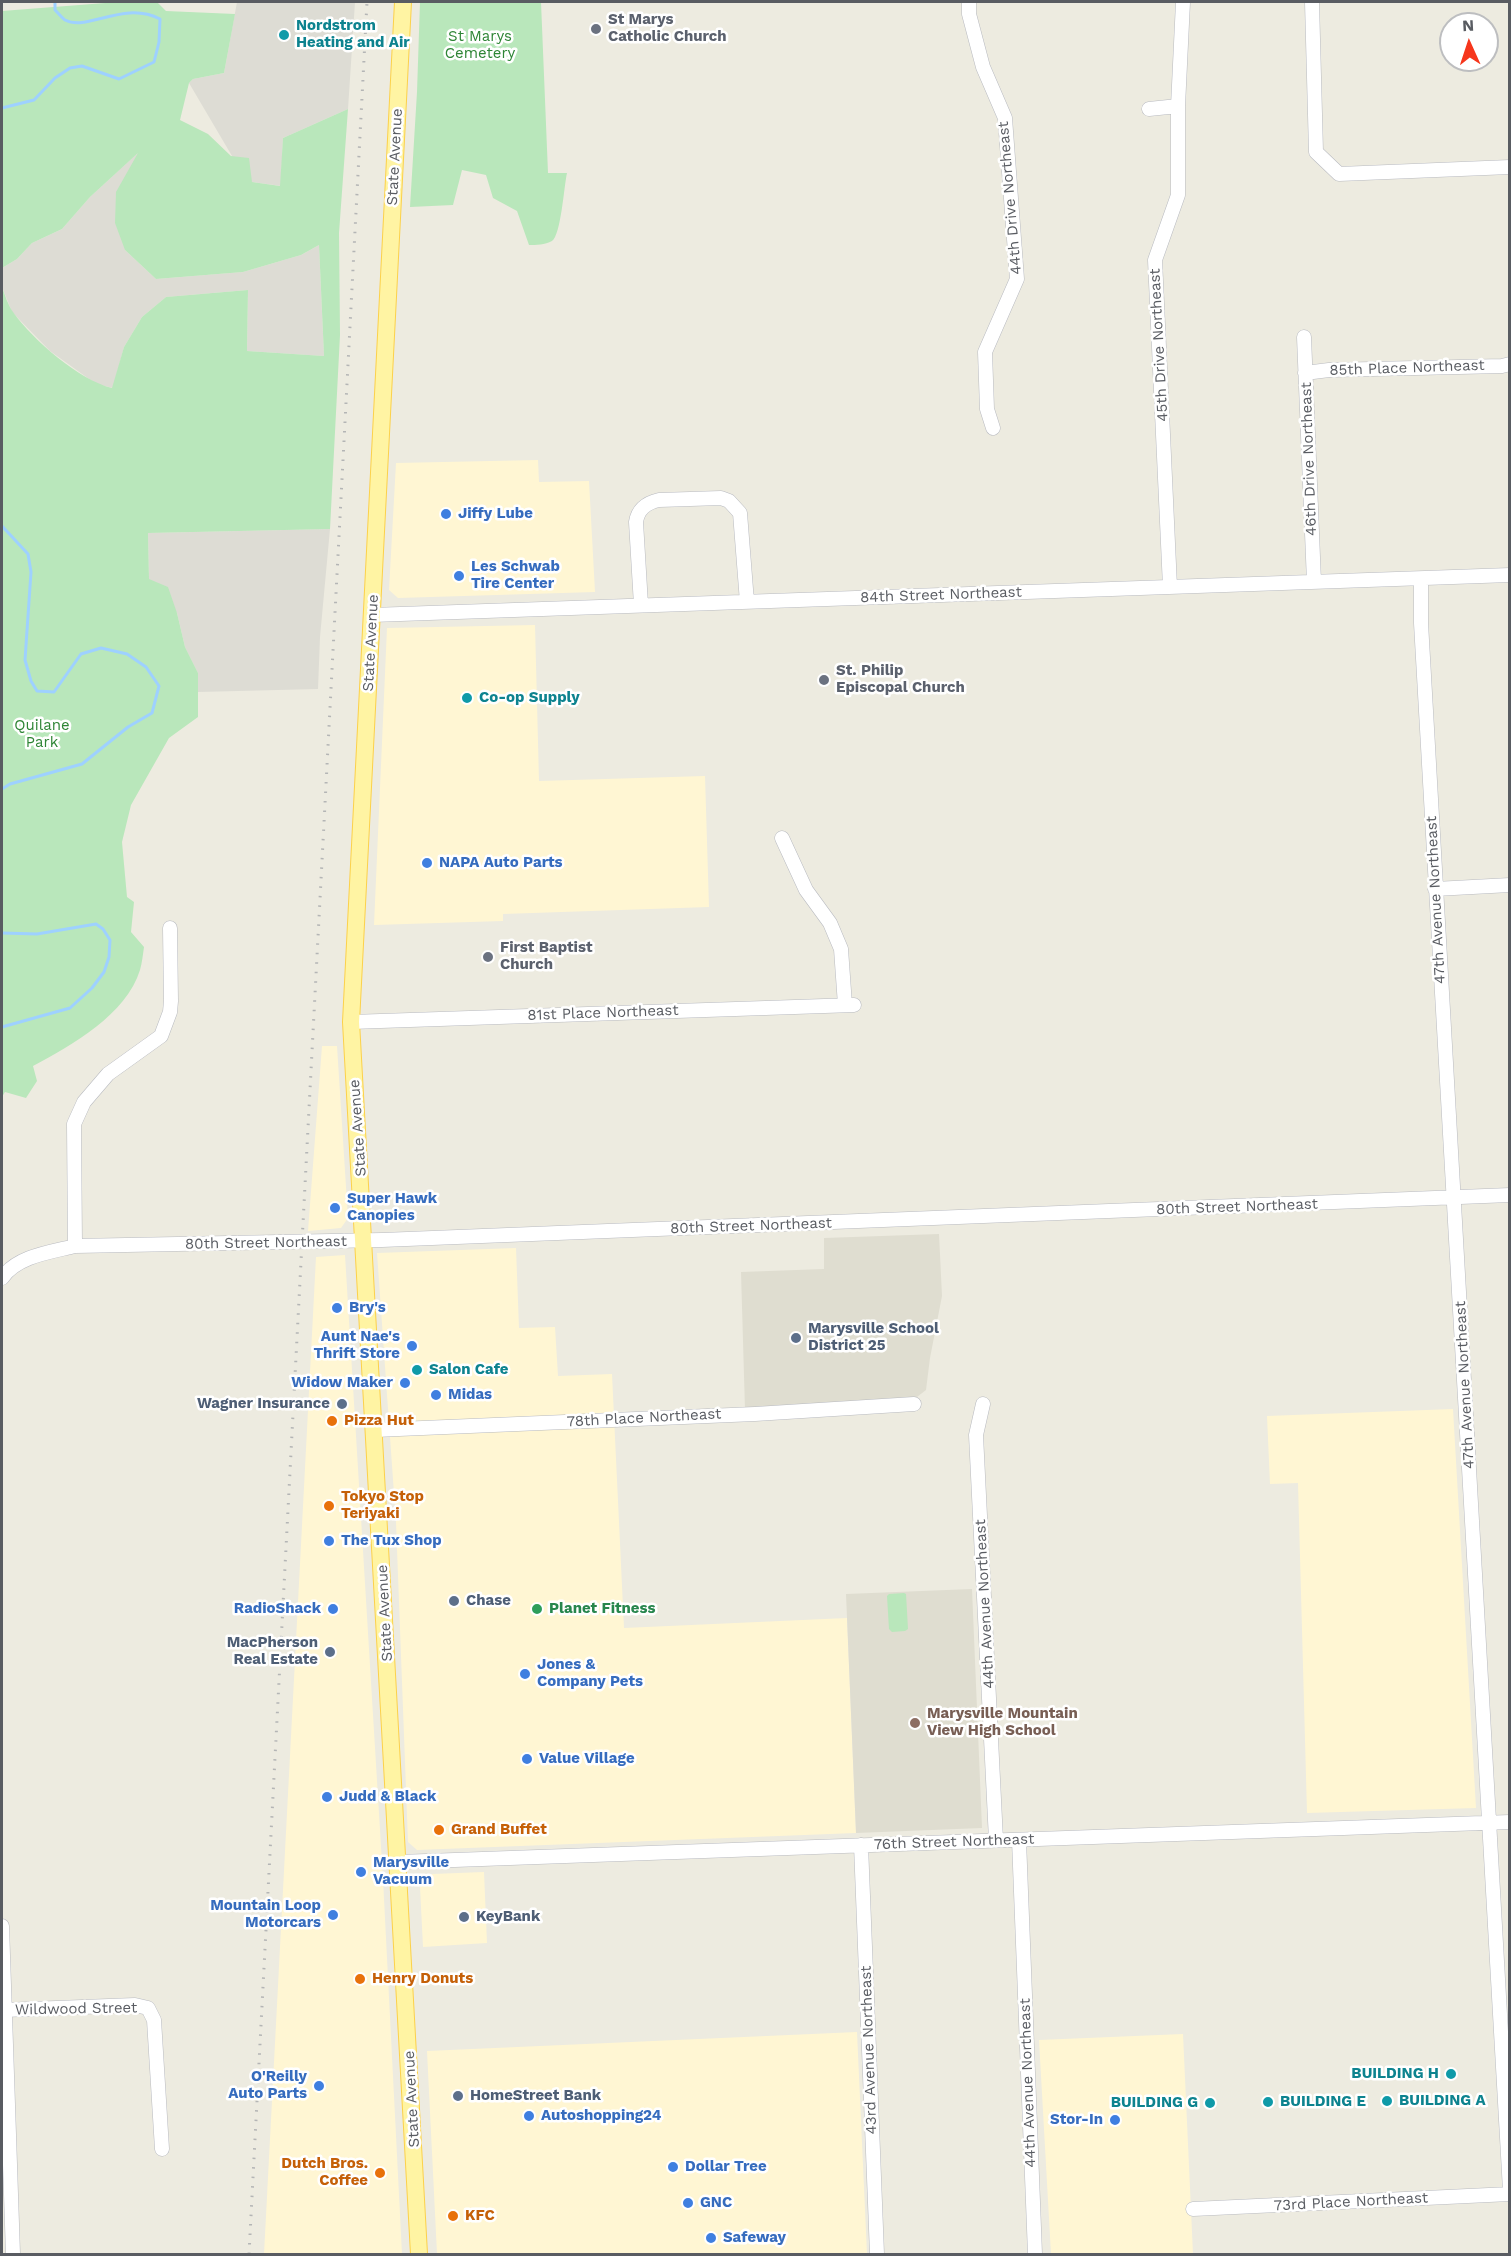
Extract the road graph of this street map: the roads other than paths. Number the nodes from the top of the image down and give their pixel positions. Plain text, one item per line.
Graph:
1 (403, 2) edge
2 (969, 2) edge
3 (1183, 2) edge
4 (1312, 2) edge
5 (1178, 106) junction
6 (1149, 109) dead end
7 (1509, 167) edge
8 (1304, 337) dead end
9 (1509, 364) edge
10 (1305, 373) junction
11 (993, 428) dead end
12 (1509, 575) edge
13 (1421, 580) junction
14 (1314, 582) junction
15 (1170, 587) junction
16 (747, 602) junction
17 (641, 606) junction
18 (372, 615) junction
19 (782, 838) dead end
20 (1509, 885) edge
21 (1435, 889) junction
22 (170, 928) dead end
23 (351, 1022) junction
24 (1509, 1195) edge
25 (1454, 1197) junction
26 (365, 1240) junction
27 (75, 1246) junction
28 (2, 1278) edge
29 (914, 1404) dead end
30 (983, 1404) dead end
31 (375, 1431) junction
32 (1489, 1822) junction
33 (1509, 1822) edge
34 (996, 1840) junction
35 (1019, 1840) junction
36 (861, 1845) junction
37 (399, 1862) junction
38 (2, 1926) edge
39 (1502, 1928) edge
40 (4, 2010) junction
41 (1506, 2063) edge
42 (162, 2149) dead end
43 (1509, 2190) edge
44 (1509, 2194) edge
45 (1193, 2209) dead end
46 (13, 2254) edge
47 (419, 2254) edge
48 (877, 2254) edge
49 (1035, 2254) edge

1 - 18 main road, State Avenue
2 - 11 street, 44th Drive Northeast
3 - 5 street, 45th Drive Northeast
4 - 7 street
5 - 6 street
5 - 15 street, 45th Drive Northeast
8 - 10 street, 46th Drive Northeast
9 - 10 street, 85th Place Northeast
10 - 14 street, 46th Drive Northeast
12 - 13 street, 84th Street Northeast
13 - 14 street, 84th Street Northeast
13 - 21 street, 47th Avenue Northeast
14 - 15 street, 84th Street Northeast
15 - 16 street, 84th Street Northeast
16 - 17 street, 84th Street Northeast
16 - 17 street
17 - 18 street, 84th Street Northeast
18 - 23 main road, State Avenue
19 - 23 street, 81st Place Northeast
20 - 21 street
21 - 25 street, 47th Avenue Northeast
22 - 27 street
23 - 26 main road, State Avenue
24 - 25 street, 80th Street Northeast
25 - 26 street, 80th Street Northeast
25 - 32 street, 47th Avenue Northeast
26 - 27 street, 80th Street Northeast
26 - 31 main road, State Avenue
27 - 28 street, 80th Street Northeast
29 - 31 street, 78th Place Northeast
30 - 34 street, 44th Avenue Northeast
31 - 37 main road, State Avenue
32 - 33 street, 76th Street Northeast
32 - 35 street, 76th Street Northeast
32 - 39 street, 47th Avenue Northeast
34 - 35 street, 76th Street Northeast
34 - 36 street, 76th Street Northeast
35 - 49 street, 44th Avenue Northeast
36 - 37 street, 76th Street Northeast
36 - 48 street, 43rd Avenue Northeast
37 - 47 main road, State Avenue
38 - 40 street
39 - 41 street, 47th Avenue Northeast
40 - 42 street, Wildwood Street
40 - 46 street
41 - 43 street, 47th Avenue Northeast
44 - 45 street, 73rd Place Northeast

